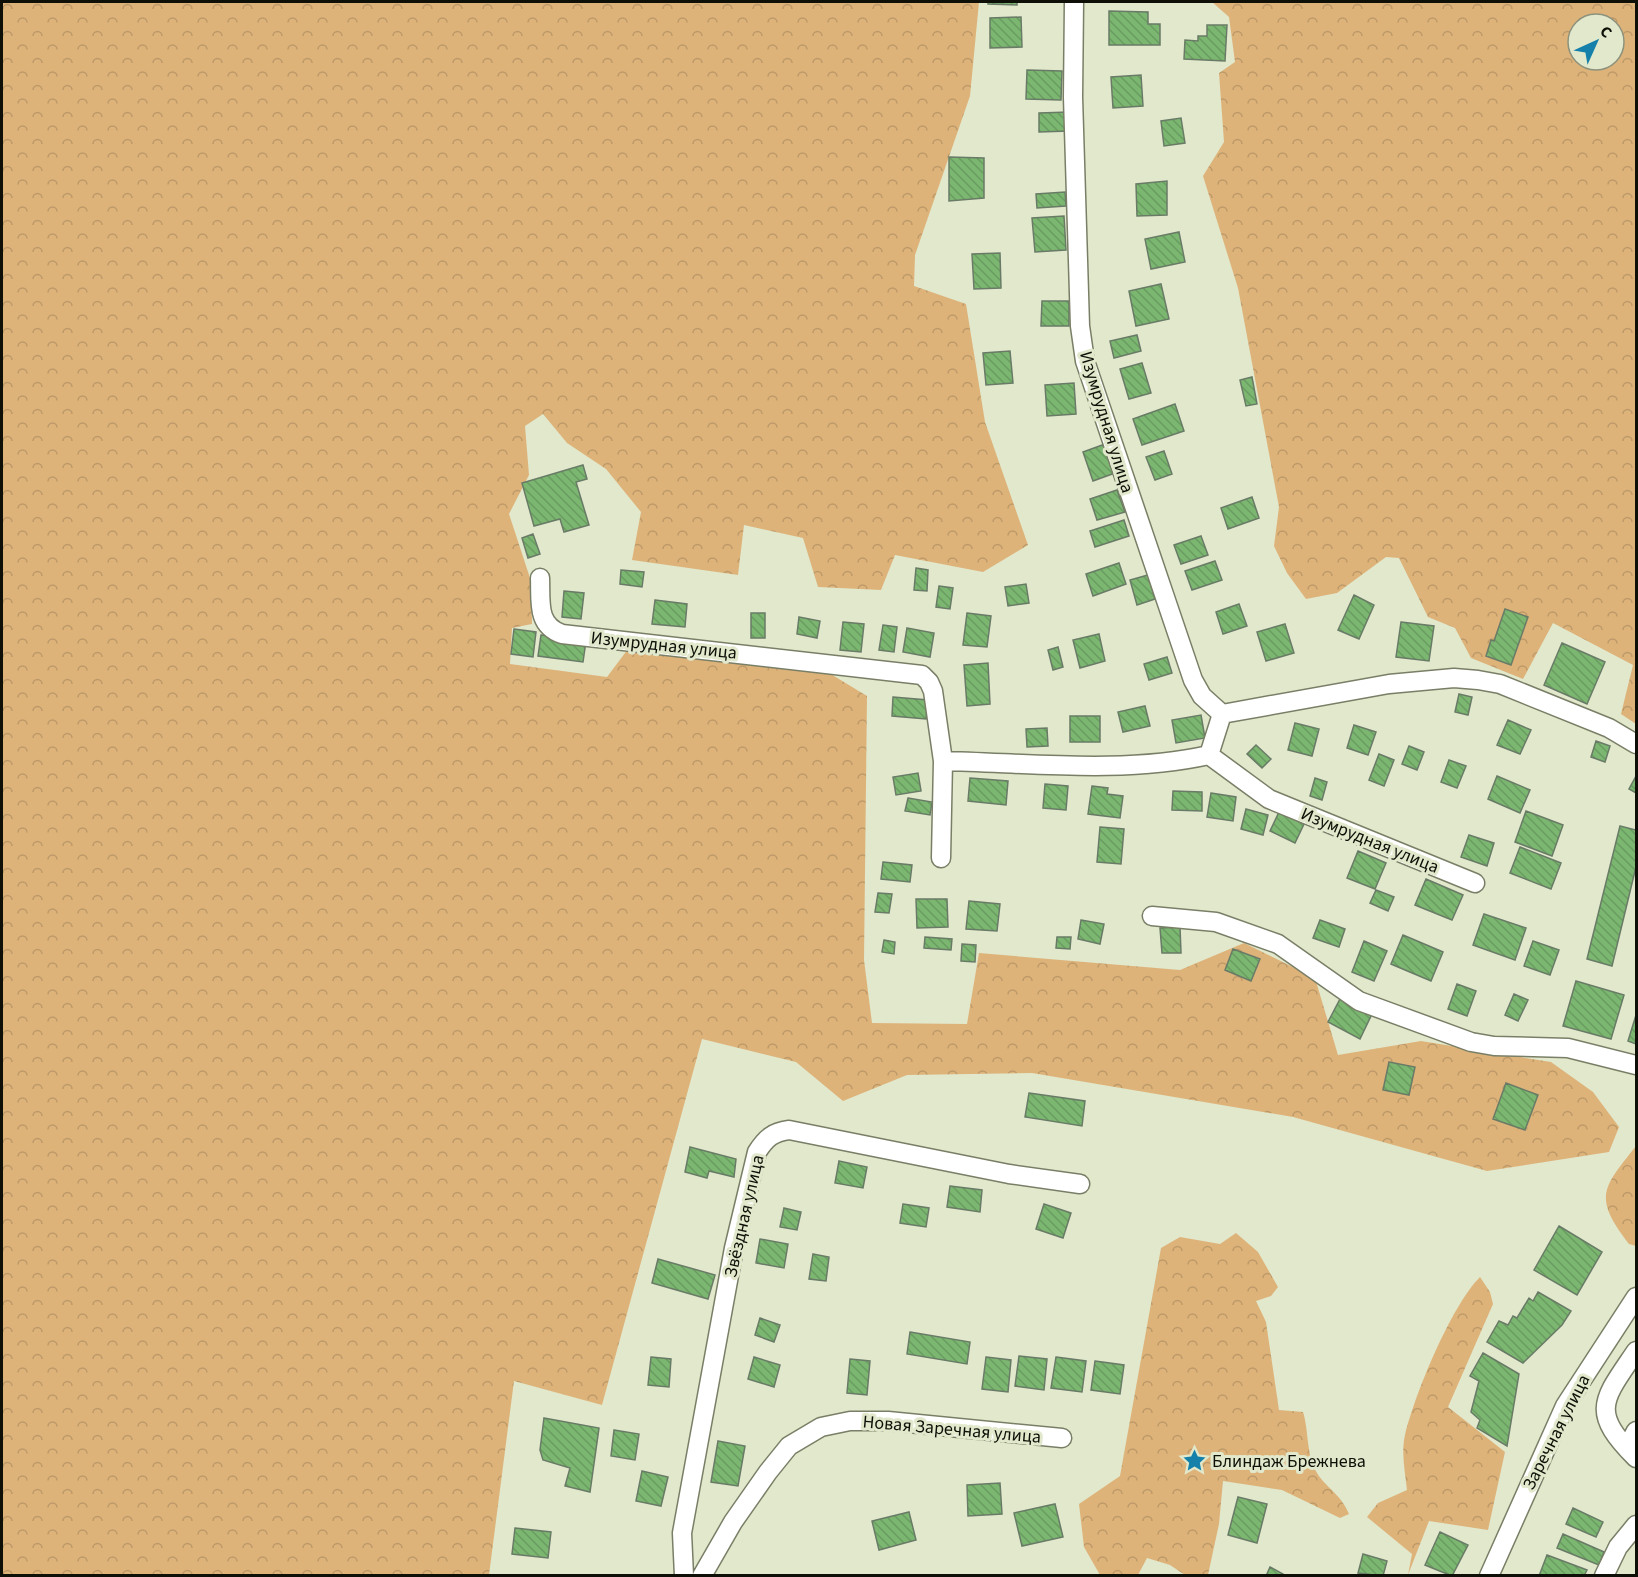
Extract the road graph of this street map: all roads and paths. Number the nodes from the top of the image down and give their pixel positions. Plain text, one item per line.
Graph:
1 (1074, 2) edge
2 (540, 578) dead end
3 (1222, 714) junction
4 (1636, 744) edge
5 (1209, 755) junction
6 (943, 761) junction
7 (941, 858) dead end
8 (1474, 883) dead end
9 (1152, 916) dead end
10 (1636, 1065) edge
11 (1080, 1184) dead end
12 (1636, 1297) edge
13 (1636, 1351) edge
14 (1636, 1431) edge
15 (1062, 1438) dead end
16 (1632, 1453) edge
17 (1636, 1525) edge
18 (684, 1575) edge
19 (702, 1575) edge
20 (1489, 1575) edge
21 (1604, 1575) edge

1 - 3 street, Изумрудная улица
2 - 6 street, Изумрудная улица
3 - 4 street
3 - 5 street
5 - 6 street
5 - 8 street, Изумрудная улица
6 - 7 street, Изумрудная улица
9 - 10 street
11 - 18 street, Звёздная улица
12 - 20 street, Заречная улица
13 - 16 street
14 - 16 street
15 - 19 street, Новая Заречная улица
17 - 21 street

